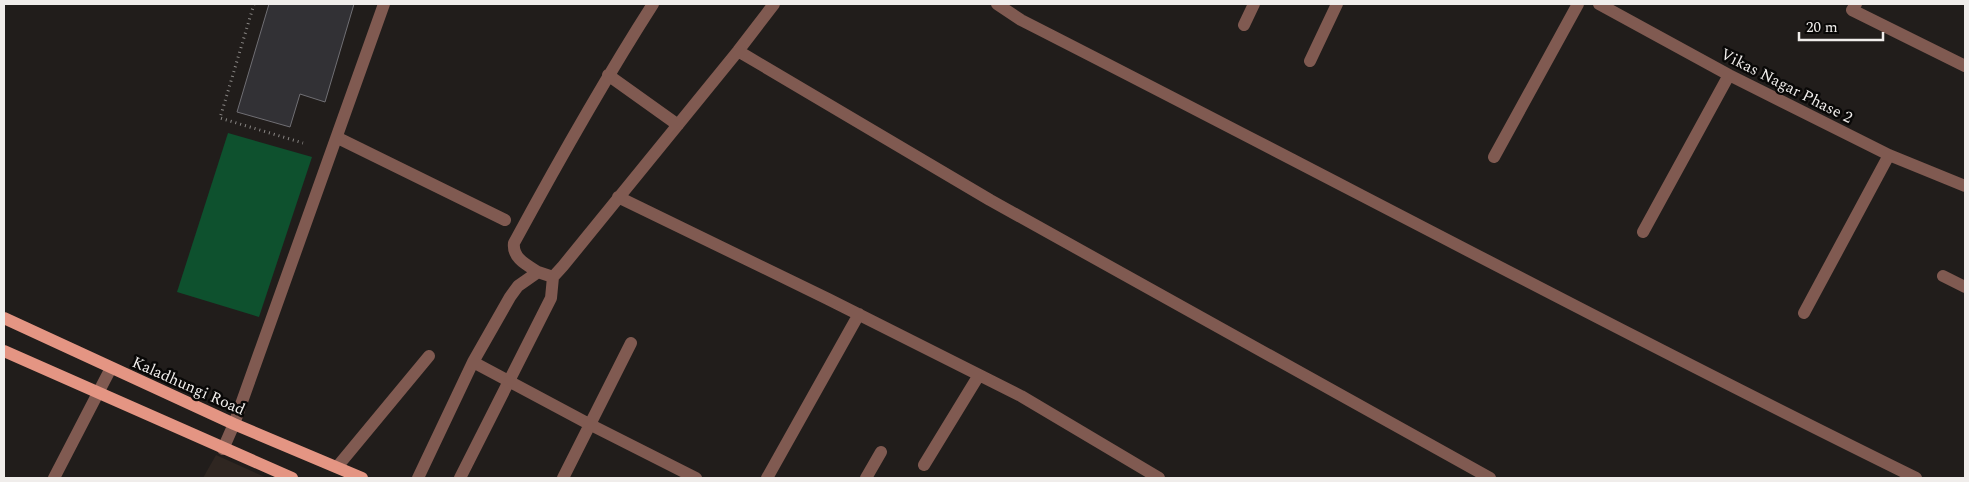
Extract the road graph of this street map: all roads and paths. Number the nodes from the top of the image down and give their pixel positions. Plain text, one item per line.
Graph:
1 (254, 4) edge
2 (384, 4) edge
3 (653, 4) edge
4 (774, 4) edge
5 (997, 4) edge
6 (1254, 4) edge
7 (1337, 4) edge
8 (1578, 4) edge
9 (1599, 4) edge
10 (1856, 4) edge
11 (1244, 25) dead end
12 (738, 51) junction
13 (1310, 61) dead end
14 (1965, 66) edge
15 (608, 75) junction
16 (1729, 75) junction
17 (678, 125) junction
18 (338, 138) junction
19 (303, 143) dead end
20 (1889, 155) junction
21 (1494, 156) dead end
22 (1965, 186) edge
23 (618, 197) junction
24 (506, 220) dead end
25 (1643, 232) dead end
26 (538, 272) junction
27 (1943, 276) dead end
28 (553, 277) junction
29 (1965, 287) edge
30 (1804, 313) dead end
31 (858, 314) junction
32 (4, 318) edge
33 (631, 343) dead end
34 (4, 351) edge
35 (429, 356) dead end
36 (473, 362) junction
37 (111, 368) junction
38 (978, 375) junction
39 (508, 380) junction
40 (98, 393) junction
41 (234, 424) junction
42 (589, 424) junction
43 (223, 449) junction
44 (880, 452) dead end
45 (924, 465) dead end
46 (337, 467) junction
47 (54, 478) edge
48 (292, 478) edge
49 (362, 478) edge
50 (418, 478) edge
51 (460, 478) edge
52 (563, 478) edge
53 (696, 478) edge
54 (767, 478) edge
55 (866, 478) edge
56 (1159, 478) edge
57 (1490, 478) edge
58 (1916, 478) edge

1 - 19 path
2 - 18 street
3 - 15 street
4 - 12 street
5 - 58 street
6 - 11 street
7 - 13 street
8 - 21 street
9 - 16 street, Vikas Nagar Phase 2
10 - 14 street
12 - 17 street
12 - 57 street
15 - 17 street
15 - 26 street
16 - 20 street, Vikas Nagar Phase 2
16 - 25 street
17 - 23 street
18 - 24 street
18 - 41 street
20 - 22 street, Vikas Nagar Phase 2
20 - 30 street
23 - 28 street
23 - 31 street
26 - 28 street
26 - 36 street
27 - 29 street
28 - 39 street
31 - 38 street
31 - 54 street
32 - 37 main road, Kaladhungi Road
33 - 42 street
34 - 40 main road
35 - 46 street
36 - 39 street
36 - 50 street
37 - 40 street
37 - 41 main road, Kaladhungi Road
38 - 45 street
38 - 56 street
39 - 42 street
39 - 51 street
40 - 43 main road
40 - 47 street
41 - 43 street
41 - 46 main road, Kaladhungi Road
42 - 52 street
42 - 53 street
43 - 48 main road
44 - 55 street
46 - 49 main road, Kaladhungi Road

